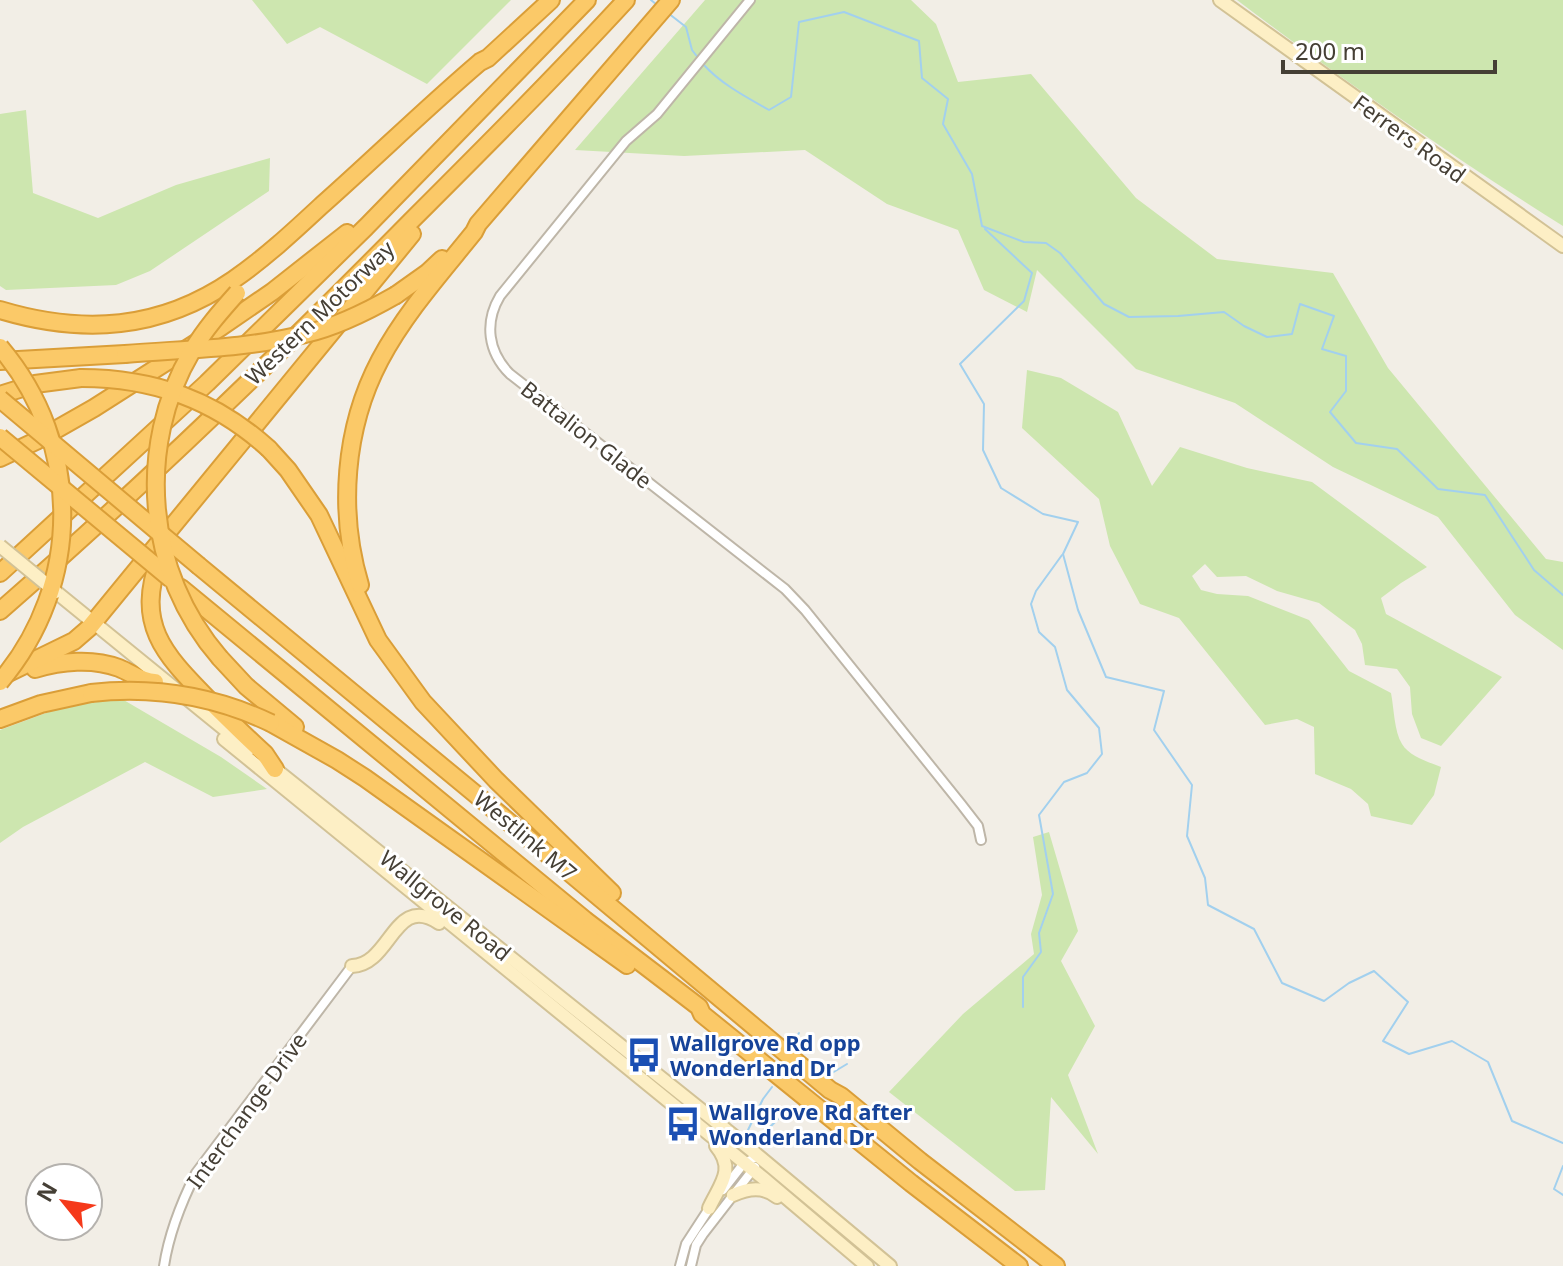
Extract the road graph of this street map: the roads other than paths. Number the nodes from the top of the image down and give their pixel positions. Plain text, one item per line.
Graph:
1 (551, 0) edge
2 (587, 0) edge
3 (671, 0) edge
4 (750, 0) edge
5 (1220, 0) edge
6 (622, 4) edge
7 (488, 58) junction
8 (436, 196) junction
9 (478, 224) junction
10 (366, 227) junction
11 (1563, 246) edge
12 (0, 310) edge
13 (0, 347) edge
14 (0, 361) edge
15 (0, 397) edge
16 (0, 437) edge
17 (36, 441) junction
18 (0, 458) edge
19 (0, 466) edge
20 (170, 530) junction
21 (0, 546) edge
22 (0, 556) edge
23 (0, 573) edge
24 (54, 595) junction
25 (0, 611) edge
26 (91, 625) junction
27 (386, 650) junction
28 (0, 681) edge
29 (155, 682) junction
30 (0, 719) edge
31 (337, 760) junction
32 (275, 769) junction
33 (981, 840) dead end
34 (495, 960) junction
35 (352, 966) joint
36 (522, 974) junction
37 (702, 1014) junction
38 (841, 1096) junction
39 (705, 1131) junction
40 (759, 1156) junction
41 (749, 1166) junction
42 (733, 1195) junction
43 (709, 1208) junction
44 (822, 1228) junction
45 (164, 1266) edge
46 (680, 1266) edge
47 (691, 1266) edge
48 (867, 1266) edge
49 (890, 1266) edge
50 (1019, 1266) edge
51 (1056, 1266) edge

1 - 7 highway
2 - 10 highway, Western Motorway
3 - 9 highway
4 - 33 street, Battalion Glade
5 - 11 main road, Ferrers Road
6 - 8 highway, Western Motorway
7 - 12 highway
7 - 31 highway, bridge
8 - 20 highway
8 - 25 highway, Western Motorway
9 - 14 highway, bridge
9 - 27 highway
10 - 17 highway
10 - 23 highway, Western Motorway
13 - 28 highway, bridge
15 - 27 highway, bridge
15 - 38 highway, Westlink M7, bridge
16 - 37 highway, Westlink M7, bridge
17 - 18 highway
17 - 19 highway
20 - 26 highway
20 - 32 highway
21 - 24 main road, Wallgrove Road, bridge
22 - 24 main road, Wallgrove Road
24 - 26 main road, Wallgrove Road
26 - 28 highway
26 - 29 main road, Wallgrove Road
26 - 32 main road, Wallgrove Road
27 - 38 highway
28 - 29 highway
29 - 34 main road, Wallgrove Road
30 - 31 highway, bridge
31 - 37 highway
32 - 36 main road, Wallgrove Road
34 - 35 main road
34 - 36 main road, Wallgrove Road
35 - 45 street, Interchange Drive
36 - 39 main road, Wallgrove Road
36 - 40 main road, Wallgrove Road
37 - 50 highway, Westlink M7
38 - 51 highway, Westlink M7
39 - 41 main road, Wallgrove Road
39 - 43 main road
40 - 41 street
40 - 49 main road, Wallgrove Road
41 - 42 street
41 - 43 street
41 - 44 main road, Wallgrove Road
42 - 44 main road
42 - 47 street
43 - 46 street
44 - 48 main road, Wallgrove Road

